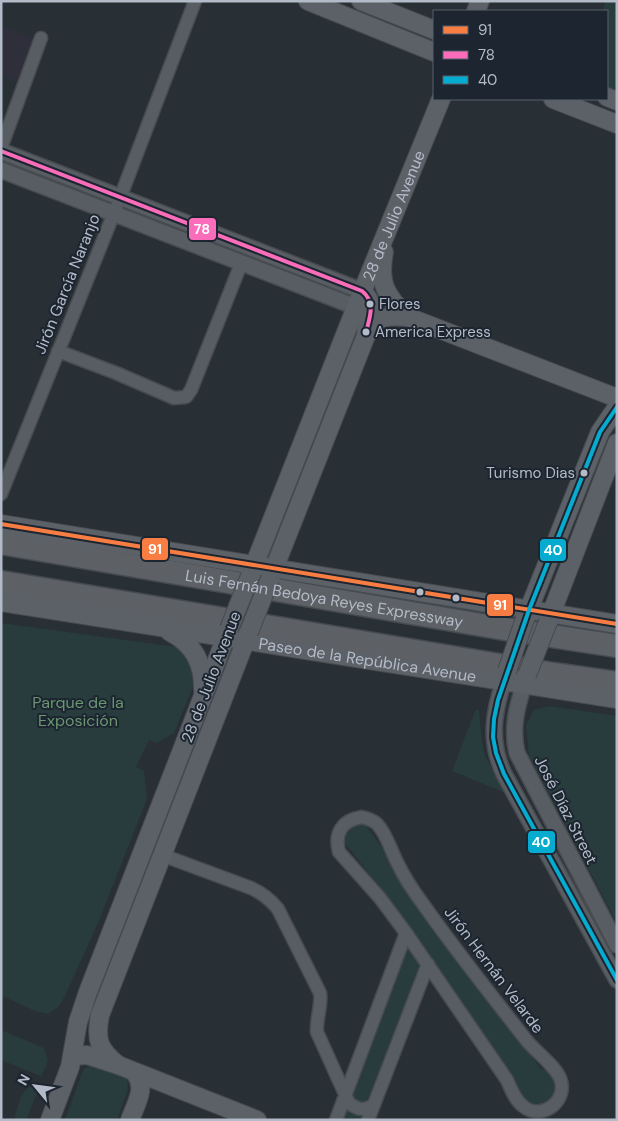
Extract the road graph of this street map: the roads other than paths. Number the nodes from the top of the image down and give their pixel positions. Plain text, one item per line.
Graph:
1 (195, 1) edge
2 (308, 1) edge
3 (361, 1) edge
4 (433, 30) edge
5 (41, 38) dead end
6 (433, 52) edge
7 (441, 100) edge
8 (556, 100) edge
9 (617, 124) edge
10 (1, 149) edge
11 (1, 170) edge
12 (120, 198) junction
13 (113, 213) junction
14 (388, 231) junction
15 (241, 264) junction
16 (359, 299) junction
17 (408, 317) junction
18 (365, 338) junction
19 (58, 351) junction
20 (617, 398) edge
21 (617, 407) edge
22 (617, 443) edge
23 (1, 494) edge
24 (1, 524) edge
25 (1, 543) edge
26 (252, 571) junction
27 (272, 574) junction
28 (1, 582) edge
29 (1, 602) edge
30 (527, 615) junction
31 (550, 618) junction
32 (617, 624) edge
33 (165, 630) junction
34 (227, 634) junction
35 (247, 637) junction
36 (617, 646) edge
37 (506, 676) junction
38 (526, 679) junction
39 (617, 683) edge
40 (591, 695) joint
41 (617, 697) edge
42 (201, 702) junction
43 (162, 855) junction
44 (406, 933) junction
45 (617, 945) edge
46 (428, 964) junction
47 (617, 980) edge
48 (72, 1056) junction
49 (126, 1069) junction
50 (346, 1094) junction
51 (374, 1106) junction
52 (50, 1120) edge
53 (130, 1120) edge
54 (257, 1120) edge
55 (336, 1120) edge
56 (368, 1120) edge

1 - 12 street, Jirón García Naranjo
2 - 6 main road
3 - 4 main road
5 - 10 street
7 - 14 main road, 28 de Julio Avenue
8 - 9 main road
10 - 12 street
11 - 13 street
12 - 13 street, Jirón García Naranjo
12 - 16 street
13 - 15 street
13 - 19 street, Jirón García Naranjo
14 - 16 main road, 28 de Julio Avenue
14 - 17 main road
15 - 16 street
15 - 19 street
16 - 18 main road
16 - 26 main road, 28 de Julio Avenue
17 - 18 main road, 28 de Julio Avenue
17 - 20 main road
18 - 27 main road, 28 de Julio Avenue
19 - 23 street, Jirón García Naranjo
21 - 30 main road
22 - 31 main road
24 - 26 main road
25 - 36 highway, Luis Fernán Bedoya Reyes Expressway
26 - 27 main road
26 - 34 main road, 28 de Julio Avenue, bridge
27 - 30 main road
27 - 35 main road, 28 de Julio Avenue, bridge
28 - 39 highway
29 - 33 main road, Paseo de la República Avenue
30 - 31 main road
30 - 37 main road, bridge
31 - 32 main road
31 - 38 main road, bridge
33 - 34 main road, Paseo de la República Avenue
33 - 42 main road
34 - 35 main road, Paseo de la República Avenue
34 - 42 main road, 28 de Julio Avenue
35 - 37 main road, Paseo de la República Avenue
35 - 43 main road, 28 de Julio Avenue
37 - 38 main road, Paseo de la República Avenue
37 - 47 street
38 - 40 main road, Paseo de la República Avenue
38 - 45 street, José Díaz Street
40 - 41 highway
42 - 48 main road, 28 de Julio Avenue
43 - 49 main road, 28 de Julio Avenue
43 - 50 street
44 - 46 street, Jirón Hernán Velarde
44 - 46 street, Jirón Hernán Velarde
44 - 50 street
46 - 51 street
48 - 49 main road
48 - 52 main road, 28 de Julio Avenue
49 - 53 main road
49 - 54 main road
50 - 51 street
50 - 55 street
51 - 56 street

